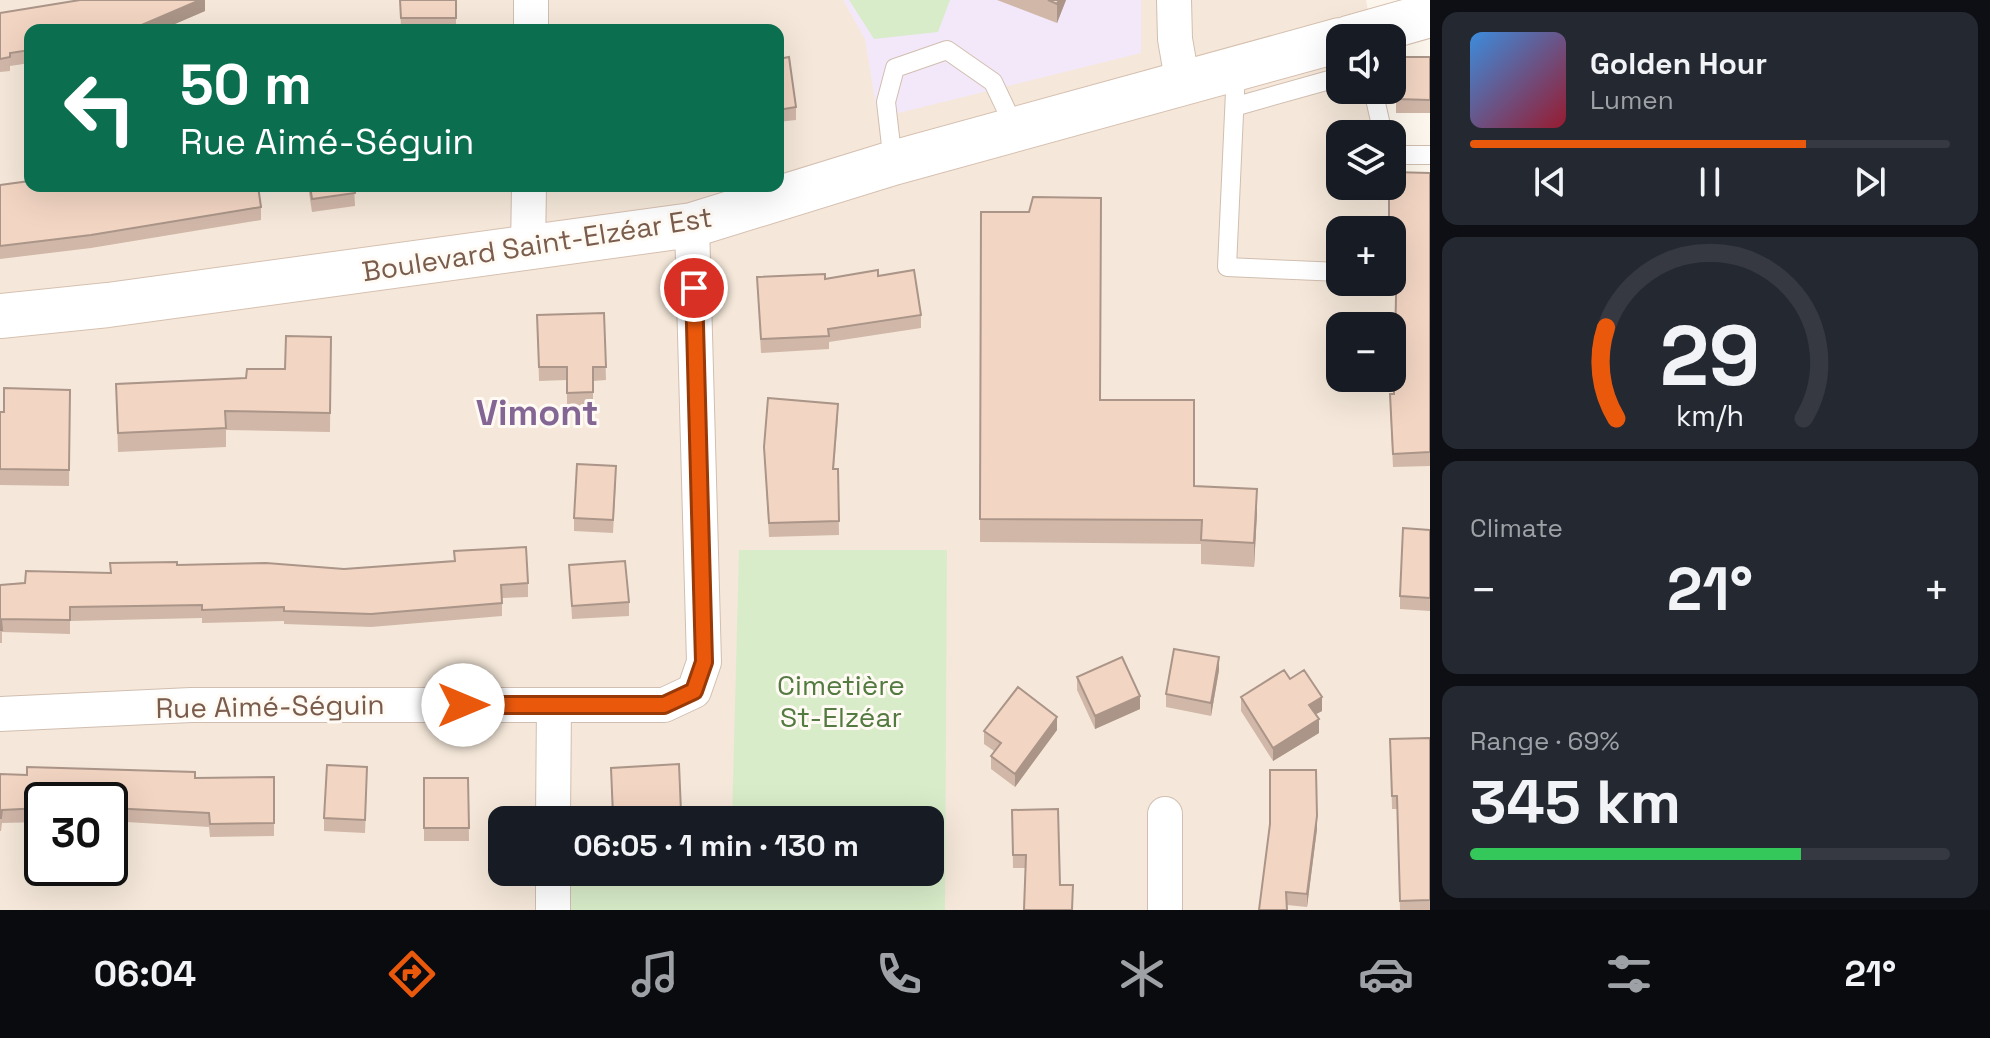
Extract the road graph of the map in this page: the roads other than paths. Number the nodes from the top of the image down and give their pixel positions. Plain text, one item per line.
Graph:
1 (531, 0) edge
2 (1174, 0) edge
3 (1430, 15) edge
4 (531, 24) edge
5 (1406, 24) edge
6 (1326, 54) edge
7 (1183, 85) junction
8 (1236, 88) junction
9 (1017, 131) junction
10 (1406, 155) edge
11 (1430, 155) edge
12 (893, 163) junction
13 (529, 192) edge
14 (692, 225) junction
15 (528, 248) junction
16 (1326, 271) edge
17 (0, 316) edge
18 (554, 705) junction
19 (0, 714) edge
20 (553, 806) edge
21 (1165, 814) dead end
22 (553, 886) edge
23 (553, 910) edge
24 (1165, 910) edge

1 - 4 street
2 - 7 street
3 - 5 street, Boulevard Saint-Elzéar Est
6 - 8 street, Boulevard Saint-Elzéar Est
7 - 8 street, Boulevard Saint-Elzéar Est
7 - 9 street, Boulevard Saint-Elzéar Est
8 - 16 lane
9 - 12 street, Boulevard Saint-Elzéar Est
9 - 12 lane
10 - 11 lane
12 - 14 street, Boulevard Saint-Elzéar Est
13 - 15 street
14 - 15 street, Boulevard Saint-Elzéar Est
14 - 18 street, Rue Aimé-Séguin
15 - 17 street, Boulevard Saint-Elzéar Est
18 - 19 street, Rue Aimé-Séguin
18 - 20 street
21 - 24 street
22 - 23 street

